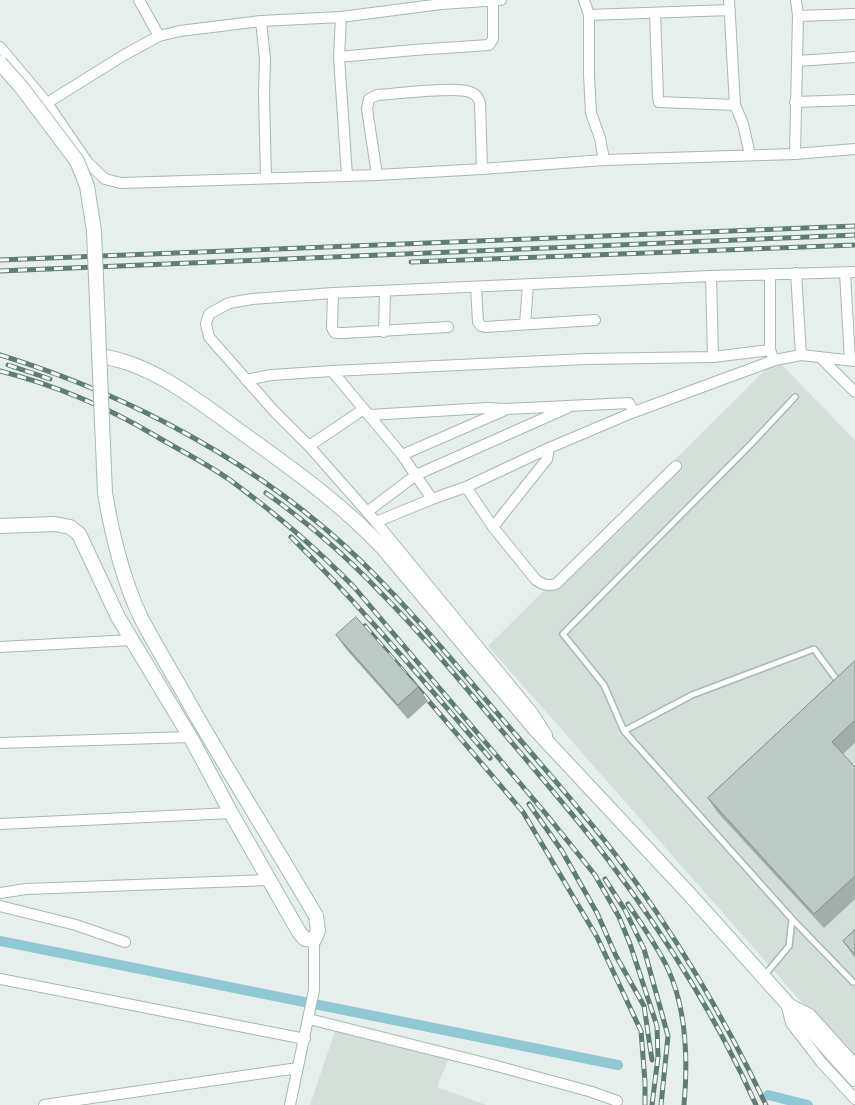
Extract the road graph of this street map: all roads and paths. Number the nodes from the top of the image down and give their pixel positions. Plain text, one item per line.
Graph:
1 (139, 0) edge
2 (584, 0) edge
3 (796, 0) edge
4 (497, 1) edge
5 (729, 5) edge
6 (655, 12) junction
7 (589, 14) junction
8 (855, 14) edge
9 (798, 16) junction
10 (341, 17) junction
11 (261, 21) junction
12 (159, 36) junction
13 (0, 47) edge
14 (339, 57) junction
15 (855, 57) edge
16 (798, 62) junction
17 (0, 63) edge
18 (855, 100) edge
19 (795, 102) junction
20 (47, 103) junction
21 (735, 105) junction
22 (855, 149) edge
23 (795, 154) junction
24 (750, 155) junction
25 (604, 160) junction
26 (482, 169) junction
27 (378, 175) junction
28 (347, 176) junction
29 (266, 178) junction
30 (796, 273) junction
31 (850, 273) edge
32 (770, 274) junction
33 (711, 276) junction
34 (528, 285) junction
35 (476, 287) junction
36 (385, 291) junction
37 (333, 293) junction
38 (595, 320) dead end
39 (525, 324) junction
40 (448, 328) dead end
41 (384, 332) junction
42 (772, 355) junction
43 (801, 355) junction
44 (99, 356) junction
45 (819, 356) junction
46 (713, 357) junction
47 (853, 361) edge
48 (332, 371) junction
49 (246, 380) junction
50 (855, 392) edge
51 (795, 398) dead end
52 (572, 406) junction
53 (506, 409) junction
54 (367, 412) junction
55 (634, 412) junction
56 (309, 446) junction
57 (549, 448) junction
58 (402, 454) junction
59 (676, 466) dead end
60 (416, 475) junction
61 (466, 487) junction
62 (432, 499) junction
63 (367, 512) junction
64 (376, 522) junction
65 (0, 526) edge
66 (493, 527) junction
67 (132, 640) junction
68 (0, 647) edge
69 (837, 680) edge
70 (624, 731) junction
71 (190, 736) junction
72 (0, 743) edge
73 (558, 754) junction
74 (231, 814) junction
75 (0, 824) edge
76 (270, 880) junction
77 (0, 893) edge
78 (0, 906) edge
79 (792, 919) junction
80 (314, 940) junction
81 (125, 942) dead end
82 (764, 976) junction
83 (0, 979) edge
84 (853, 982) dead end
85 (790, 1006) junction
86 (310, 1015) junction
87 (305, 1039) junction
88 (855, 1064) edge
89 (298, 1068) junction
90 (855, 1079) edge
91 (855, 1100) edge
92 (617, 1101) dead end
93 (44, 1105) edge
94 (290, 1105) edge

1 - 12 street
2 - 7 street
3 - 9 street
4 - 10 street
4 - 14 street
5 - 6 street
5 - 21 street
6 - 7 street
6 - 21 street
7 - 25 street
8 - 9 street
9 - 16 street
10 - 11 street
10 - 14 street
11 - 12 street
11 - 29 street
12 - 20 street
13 - 20 street
14 - 28 street
15 - 16 street
16 - 19 street
17 - 44 street, bridge
18 - 19 street
19 - 23 street
20 - 29 street
21 - 24 street
22 - 23 street
23 - 24 street
24 - 25 street
25 - 26 street
26 - 27 street
26 - 27 street
27 - 28 street
28 - 29 street
30 - 31 street
30 - 32 street
30 - 43 street
31 - 47 street
32 - 33 street
32 - 42 street
33 - 34 street
33 - 46 street
34 - 35 street
34 - 39 street
35 - 36 street
35 - 39 street
36 - 37 street
36 - 41 street
37 - 41 street
37 - 49 street
38 - 39 street
40 - 41 street
42 - 43 street
42 - 46 street
42 - 55 street
43 - 45 street
44 - 73 street
44 - 80 street, bridge
45 - 47 street
45 - 50 street
46 - 48 street
48 - 49 street
48 - 54 street
49 - 56 street
51 - 70 lane
52 - 53 street
52 - 55 street
52 - 60 street
53 - 54 street
53 - 58 street
54 - 56 street
54 - 58 street
55 - 57 street
56 - 63 street
57 - 61 street
57 - 66 street
58 - 60 street
59 - 66 street
60 - 62 street
60 - 63 street
61 - 62 street
61 - 66 street
62 - 64 street
63 - 64 street
64 - 73 street
65 - 67 street
67 - 68 street
67 - 71 street
69 - 70 lane
70 - 79 lane
71 - 72 street
71 - 74 street
73 - 82 street
74 - 75 street
74 - 76 street
76 - 77 street
76 - 80 street
78 - 81 street
79 - 82 lane
79 - 84 lane
80 - 86 street
82 - 85 street
83 - 87 street
85 - 88 street
85 - 90 street
85 - 91 street
86 - 87 street
86 - 92 street
87 - 89 street
89 - 93 street
89 - 94 street

